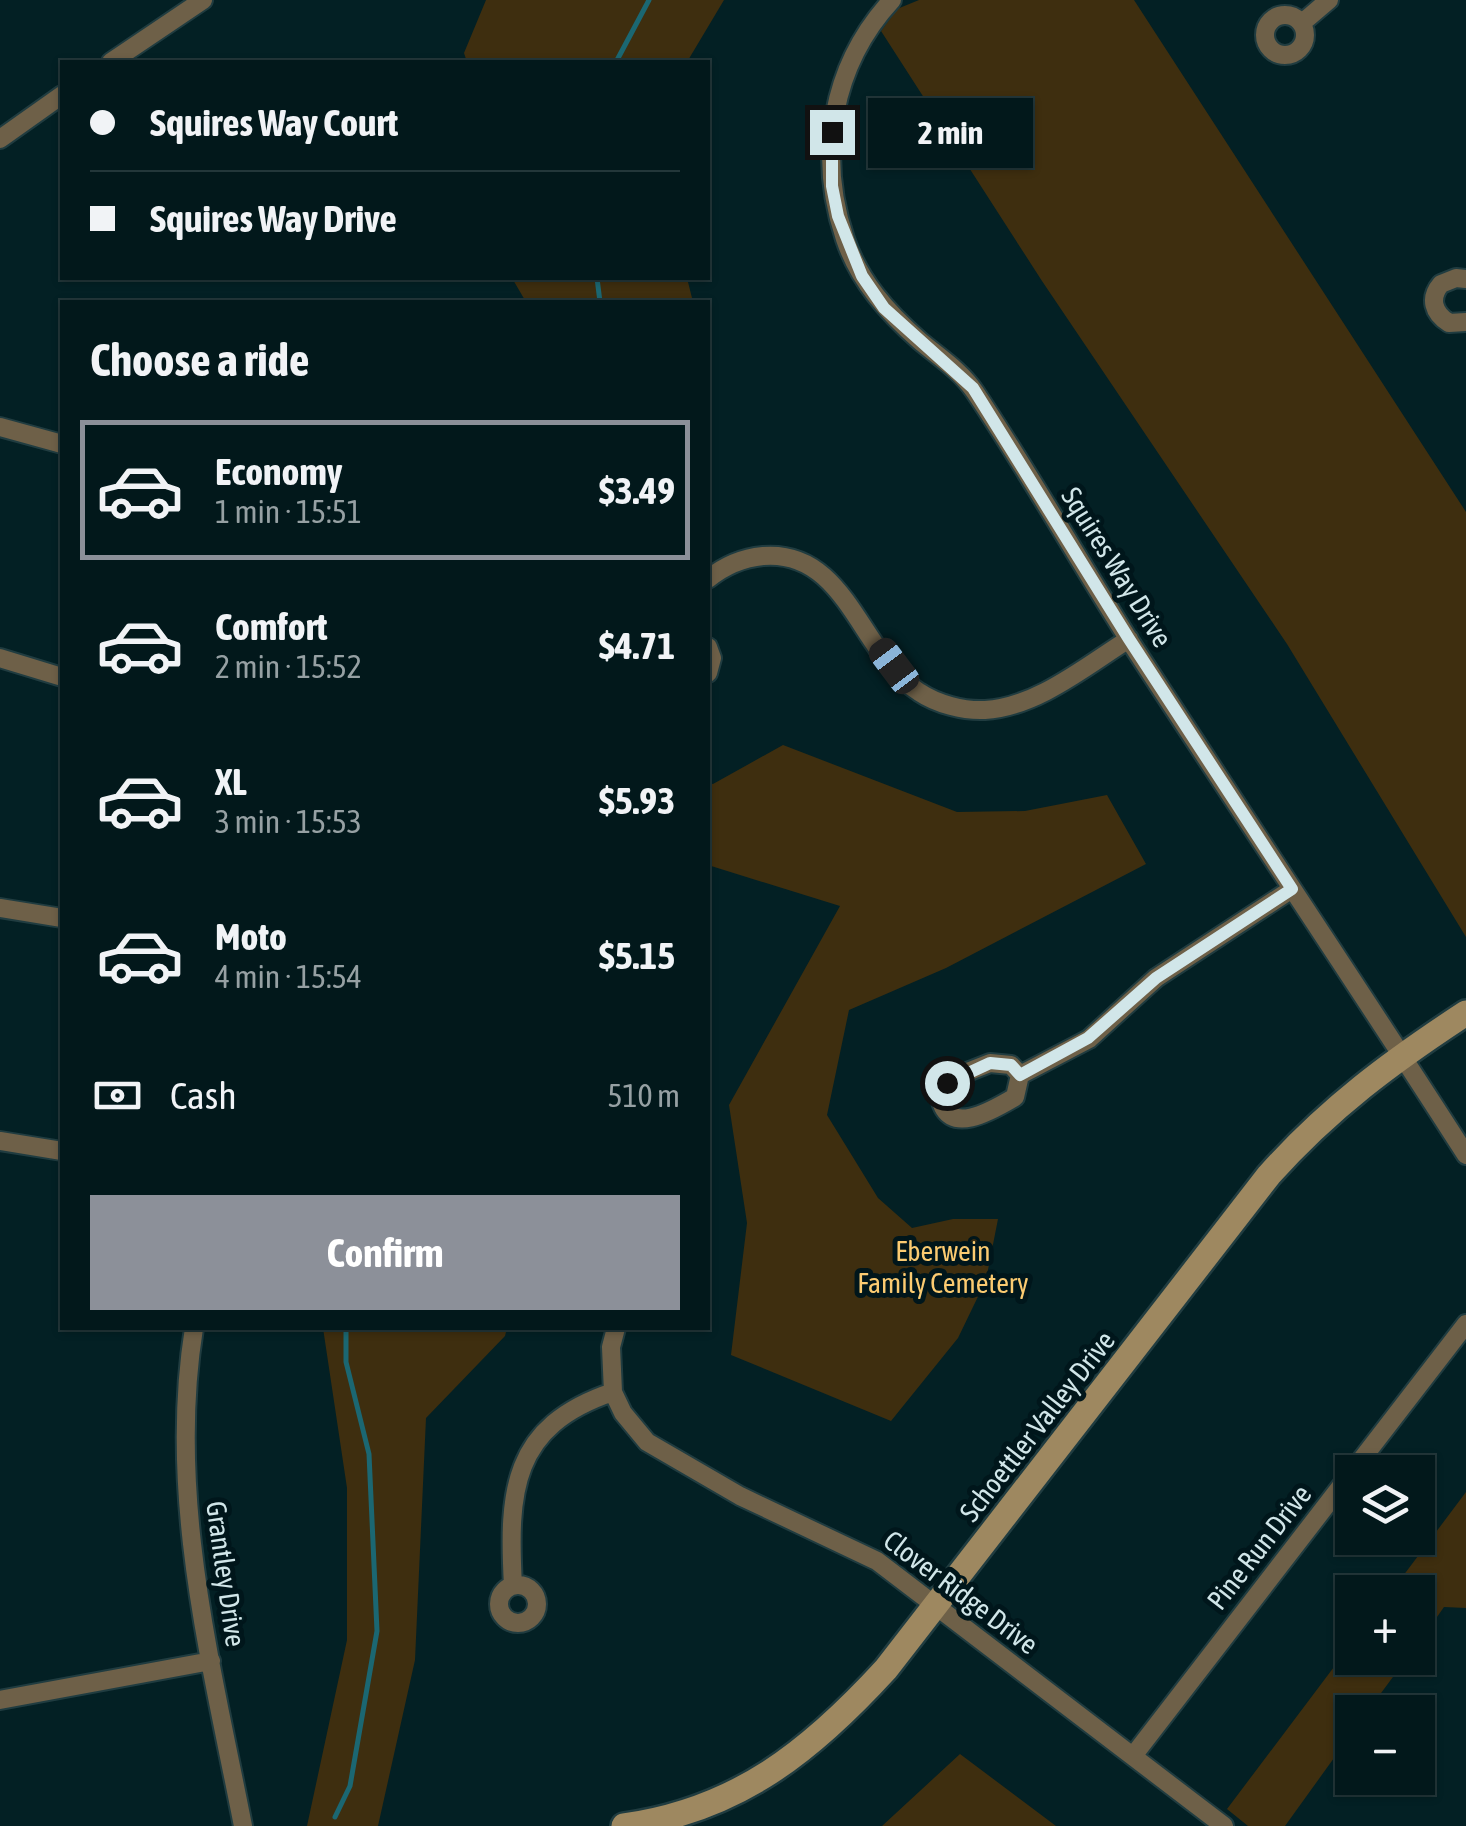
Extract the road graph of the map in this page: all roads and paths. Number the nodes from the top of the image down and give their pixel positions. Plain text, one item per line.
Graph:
1 (204, 0) edge
2 (892, 0) edge
3 (1329, 0) edge
4 (1302, 23) dead end
5 (114, 60) edge
6 (60, 96) edge
7 (0, 139) edge
8 (1466, 280) edge
9 (1466, 322) edge
10 (0, 427) edge
11 (60, 443) edge
12 (710, 579) edge
13 (1129, 639) junction
14 (0, 658) edge
15 (60, 676) edge
16 (1292, 889) junction
17 (0, 908) edge
18 (60, 918) edge
19 (1466, 1013) edge
20 (1402, 1055) junction
21 (1020, 1075) dead end
22 (0, 1141) edge
23 (60, 1151) edge
24 (1466, 1155) edge
25 (1466, 1324) edge
26 (194, 1330) edge
27 (615, 1330) edge
28 (613, 1392) junction
29 (512, 1586) dead end
30 (936, 1606) junction
31 (211, 1661) junction
32 (0, 1700) edge
33 (1133, 1756) junction
34 (243, 1826) edge
35 (624, 1826) edge
36 (1224, 1826) edge

1 - 5 street
2 - 13 street, Squires Way Drive
3 - 4 street
6 - 7 street
8 - 9 street
10 - 11 street
12 - 13 street
13 - 16 street, Squires Way Drive
14 - 15 street
16 - 20 street, Squires Way Drive
16 - 21 street
17 - 18 street
19 - 20 street, Schoettler Valley Drive
20 - 24 street, Squires Way Drive
20 - 30 street, Schoettler Valley Drive
22 - 23 street
25 - 33 street, Pine Run Drive
26 - 31 street, Grantley Drive
27 - 28 street
28 - 29 street
28 - 30 street, Clover Ridge Drive
30 - 33 street, Clover Ridge Drive
30 - 35 street, Schoettler Valley Drive
31 - 32 street
31 - 34 street, Grantley Drive
33 - 36 street, Clover Ridge Drive

